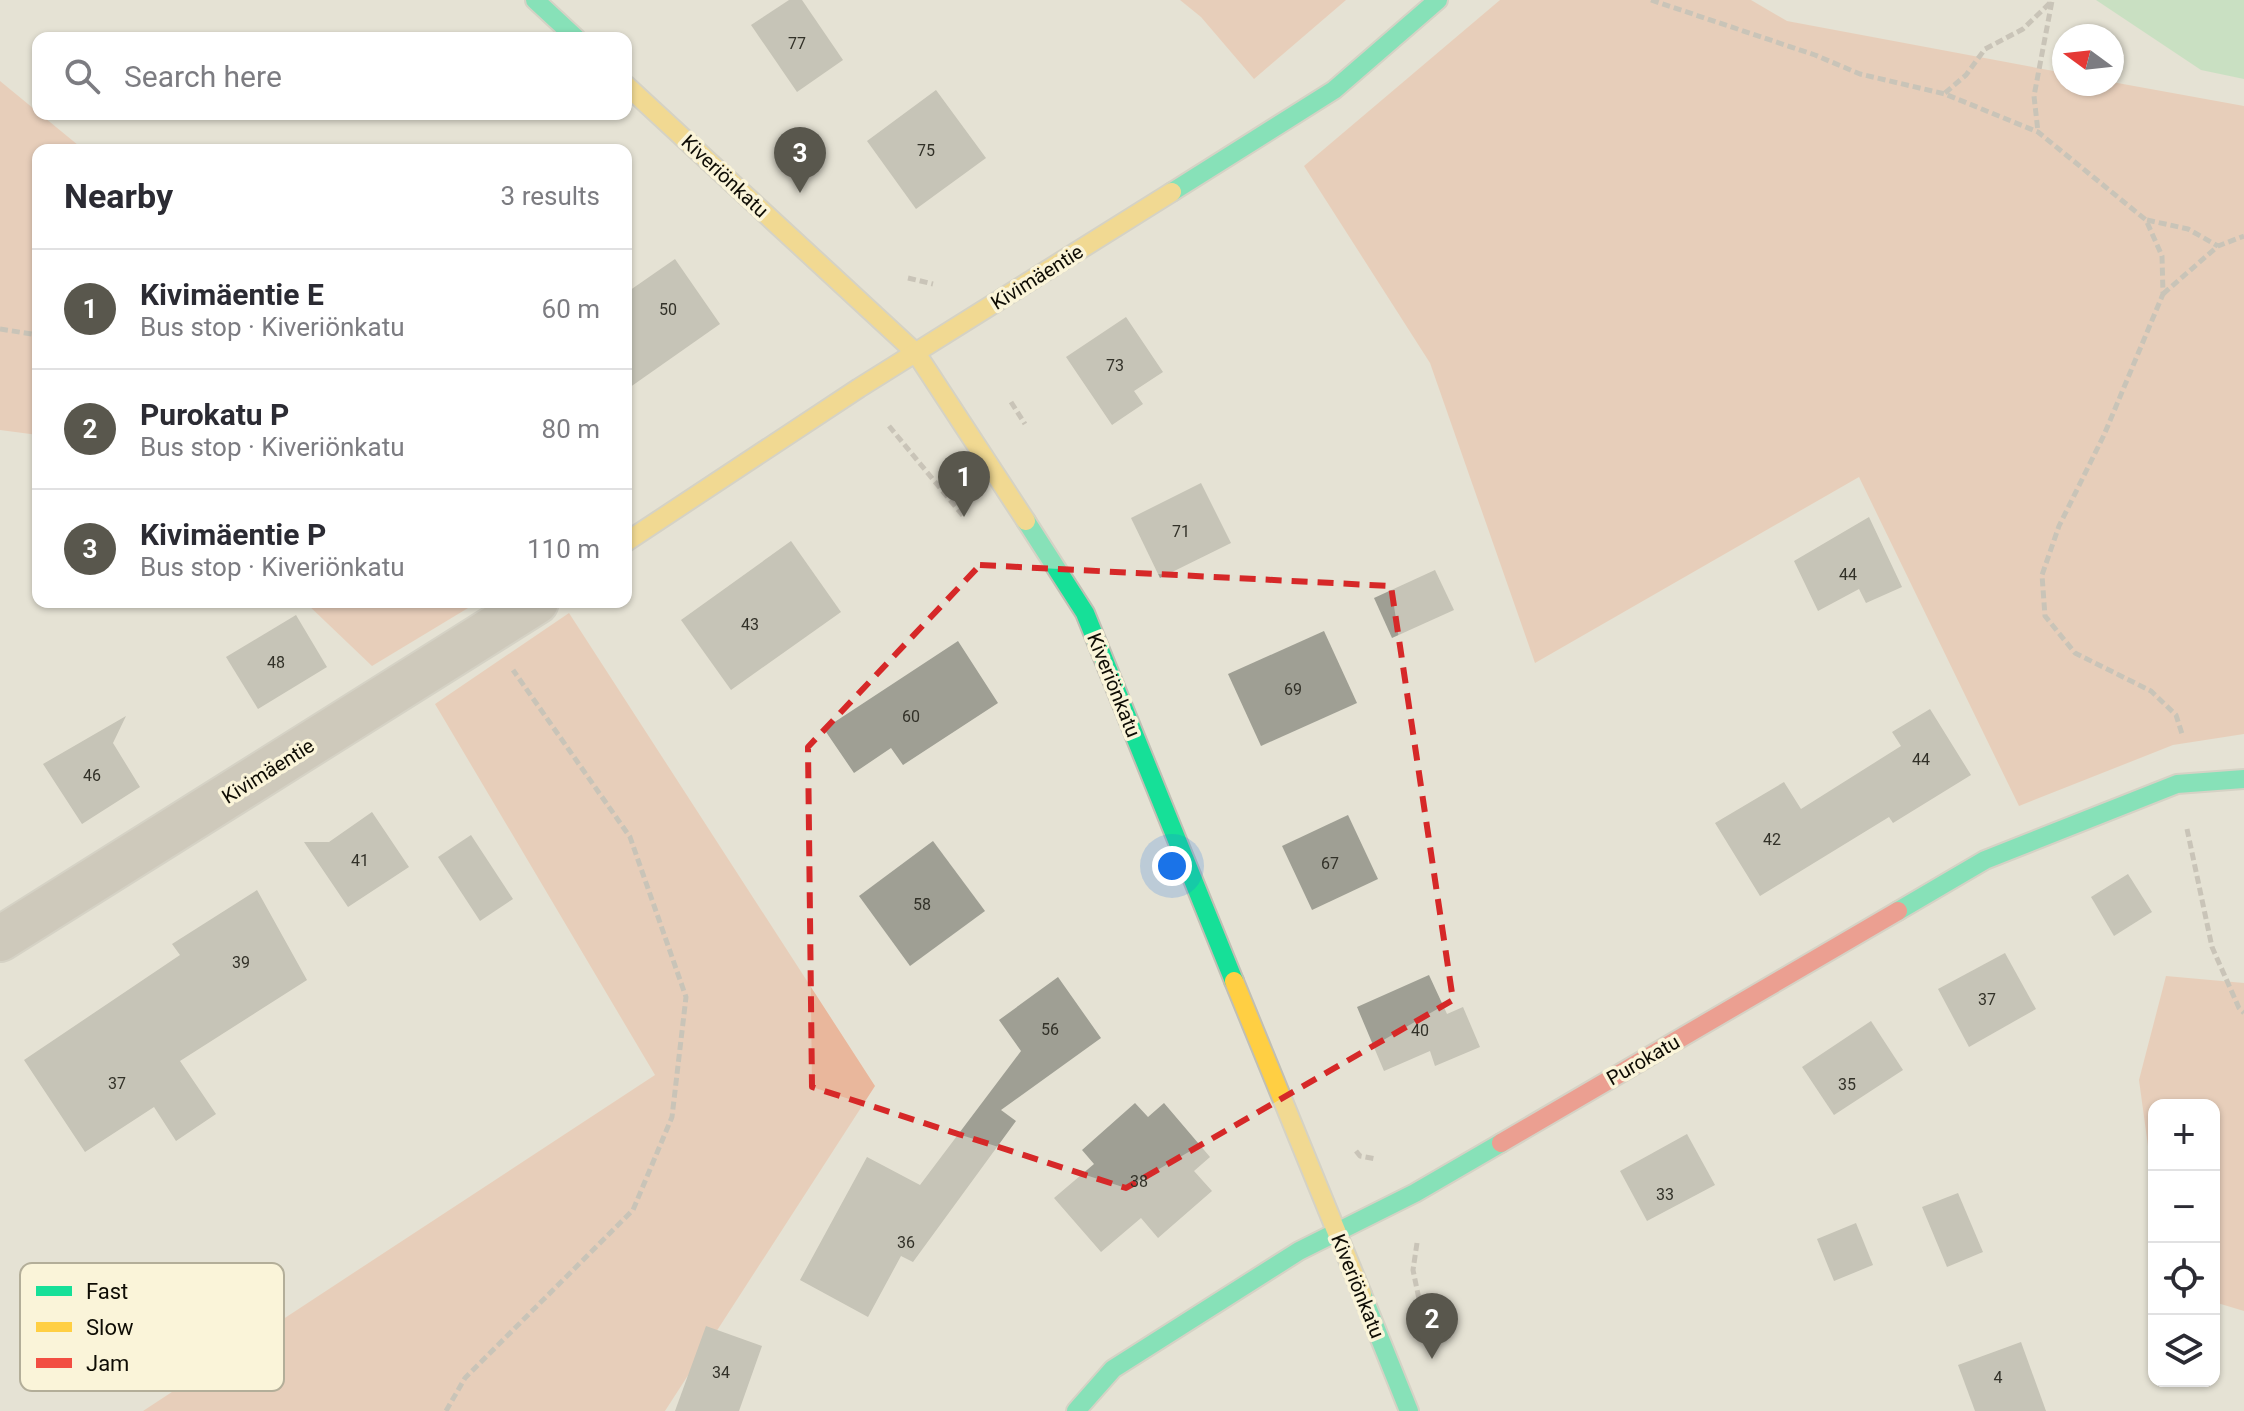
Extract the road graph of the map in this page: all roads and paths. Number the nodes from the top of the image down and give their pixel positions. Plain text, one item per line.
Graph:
1 (535, 0) edge
2 (1438, 0) edge
3 (1651, 0) edge
4 (570, 32) edge
5 (632, 91) edge
6 (1945, 94) junction
7 (2038, 132) junction
8 (2146, 220) junction
9 (2244, 236) edge
10 (2218, 246) junction
11 (2163, 294) junction
12 (0, 329) edge
13 (32, 334) edge
14 (916, 353) junction
15 (859, 388) junction
16 (964, 517) dead end
17 (632, 538) edge
18 (527, 608) edge
19 (487, 634) junction
20 (2244, 779) edge
21 (2177, 784) junction
22 (0, 939) edge
23 (2244, 1013) edge
24 (1337, 1234) junction
25 (446, 1411) edge
26 (1076, 1411) edge
27 (1409, 1411) edge

1 - 4 street
2 - 14 street, Kivimäentie
3 - 6 path
5 - 14 street, Kiveriönkatu
6 - 7 path
6 - 7 path
7 - 8 path
8 - 10 path
8 - 11 path
9 - 10 path
10 - 11 path
11 - 21 path
12 - 13 path
14 - 15 street, Kivimäentie
14 - 24 street, Kiveriönkatu
15 - 16 path
15 - 17 street, Kivimäentie
18 - 19 street, Kivimäentie
19 - 22 street, Kivimäentie
19 - 25 path
20 - 21 street, Purokatu
21 - 23 path
21 - 24 street, Purokatu
24 - 26 street, Purokatu
24 - 27 street, Kiveriönkatu

